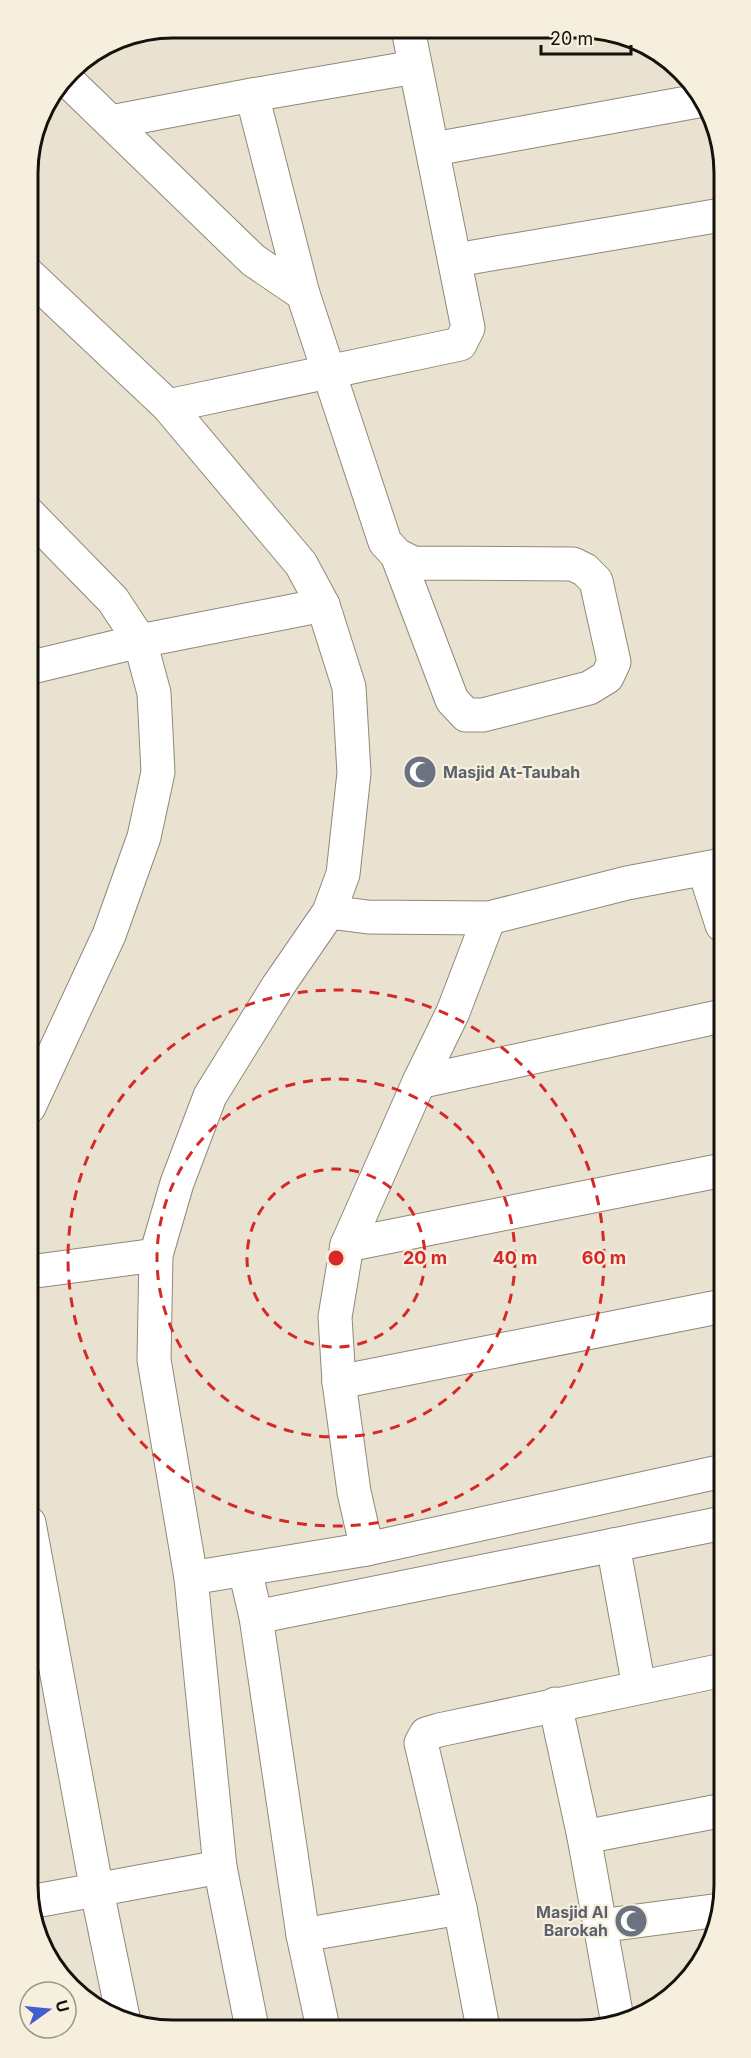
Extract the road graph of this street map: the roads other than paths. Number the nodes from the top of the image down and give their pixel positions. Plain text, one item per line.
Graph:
1 (417, 38) edge
2 (415, 67) junction
3 (71, 84) edge
4 (252, 96) junction
5 (693, 102) edge
6 (111, 122) junction
7 (434, 149) junction
8 (714, 216) edge
9 (456, 260) junction
10 (38, 284) edge
11 (303, 294) junction
12 (329, 372) junction
13 (168, 406) junction
14 (38, 523) edge
15 (397, 555) junction
16 (322, 605) junction
17 (140, 641) junction
18 (38, 666) edge
19 (713, 867) edge
20 (329, 912) junction
21 (489, 918) junction
22 (714, 1018) edge
23 (419, 1082) junction
24 (38, 1088) edge
25 (713, 1172) edge
26 (347, 1245) junction
27 (156, 1255) junction
28 (38, 1271) edge
29 (713, 1308) edge
30 (339, 1382) junction
31 (713, 1473) edge
32 (713, 1526) edge
33 (613, 1545) junction
34 (367, 1550) junction
35 (245, 1570) junction
36 (38, 1572) edge
37 (191, 1578) junction
38 (256, 1617) junction
39 (713, 1672) edge
40 (639, 1687) junction
41 (555, 1704) junction
42 (713, 1812) edge
43 (584, 1837) junction
44 (220, 1867) junction
45 (97, 1891) junction
46 (39, 1901) edge
47 (460, 1908) junction
48 (711, 1911) edge
49 (599, 1926) junction
50 (303, 1935) junction
51 (122, 2010) edge
52 (616, 2015) edge
53 (250, 2020) edge
54 (321, 2020) edge
55 (481, 2020) edge

1 - 2 street
2 - 4 street
2 - 7 street
3 - 6 street
4 - 6 street
4 - 11 street
5 - 7 street
6 - 11 street
7 - 9 street
8 - 9 street
9 - 12 street
10 - 13 street
11 - 12 street
12 - 13 street
12 - 15 street
13 - 16 street
14 - 17 street
15 - 15 street
16 - 17 street
16 - 20 street
17 - 18 street
17 - 24 street
19 - 21 street
20 - 21 street
20 - 27 street
21 - 23 street
22 - 23 street
23 - 26 street
25 - 26 street
26 - 30 street
27 - 28 street
27 - 37 street
29 - 30 street
30 - 34 street
31 - 34 street
32 - 33 street
33 - 38 street
33 - 40 street
34 - 35 street
35 - 37 street
35 - 38 street
36 - 45 street
37 - 44 street
38 - 50 street
39 - 40 street
40 - 41 street
41 - 43 street
41 - 47 street
42 - 43 street
43 - 49 street
44 - 45 street
44 - 53 street
45 - 46 street
45 - 51 street
47 - 50 street
47 - 55 street
48 - 49 street
49 - 52 street
50 - 54 street

